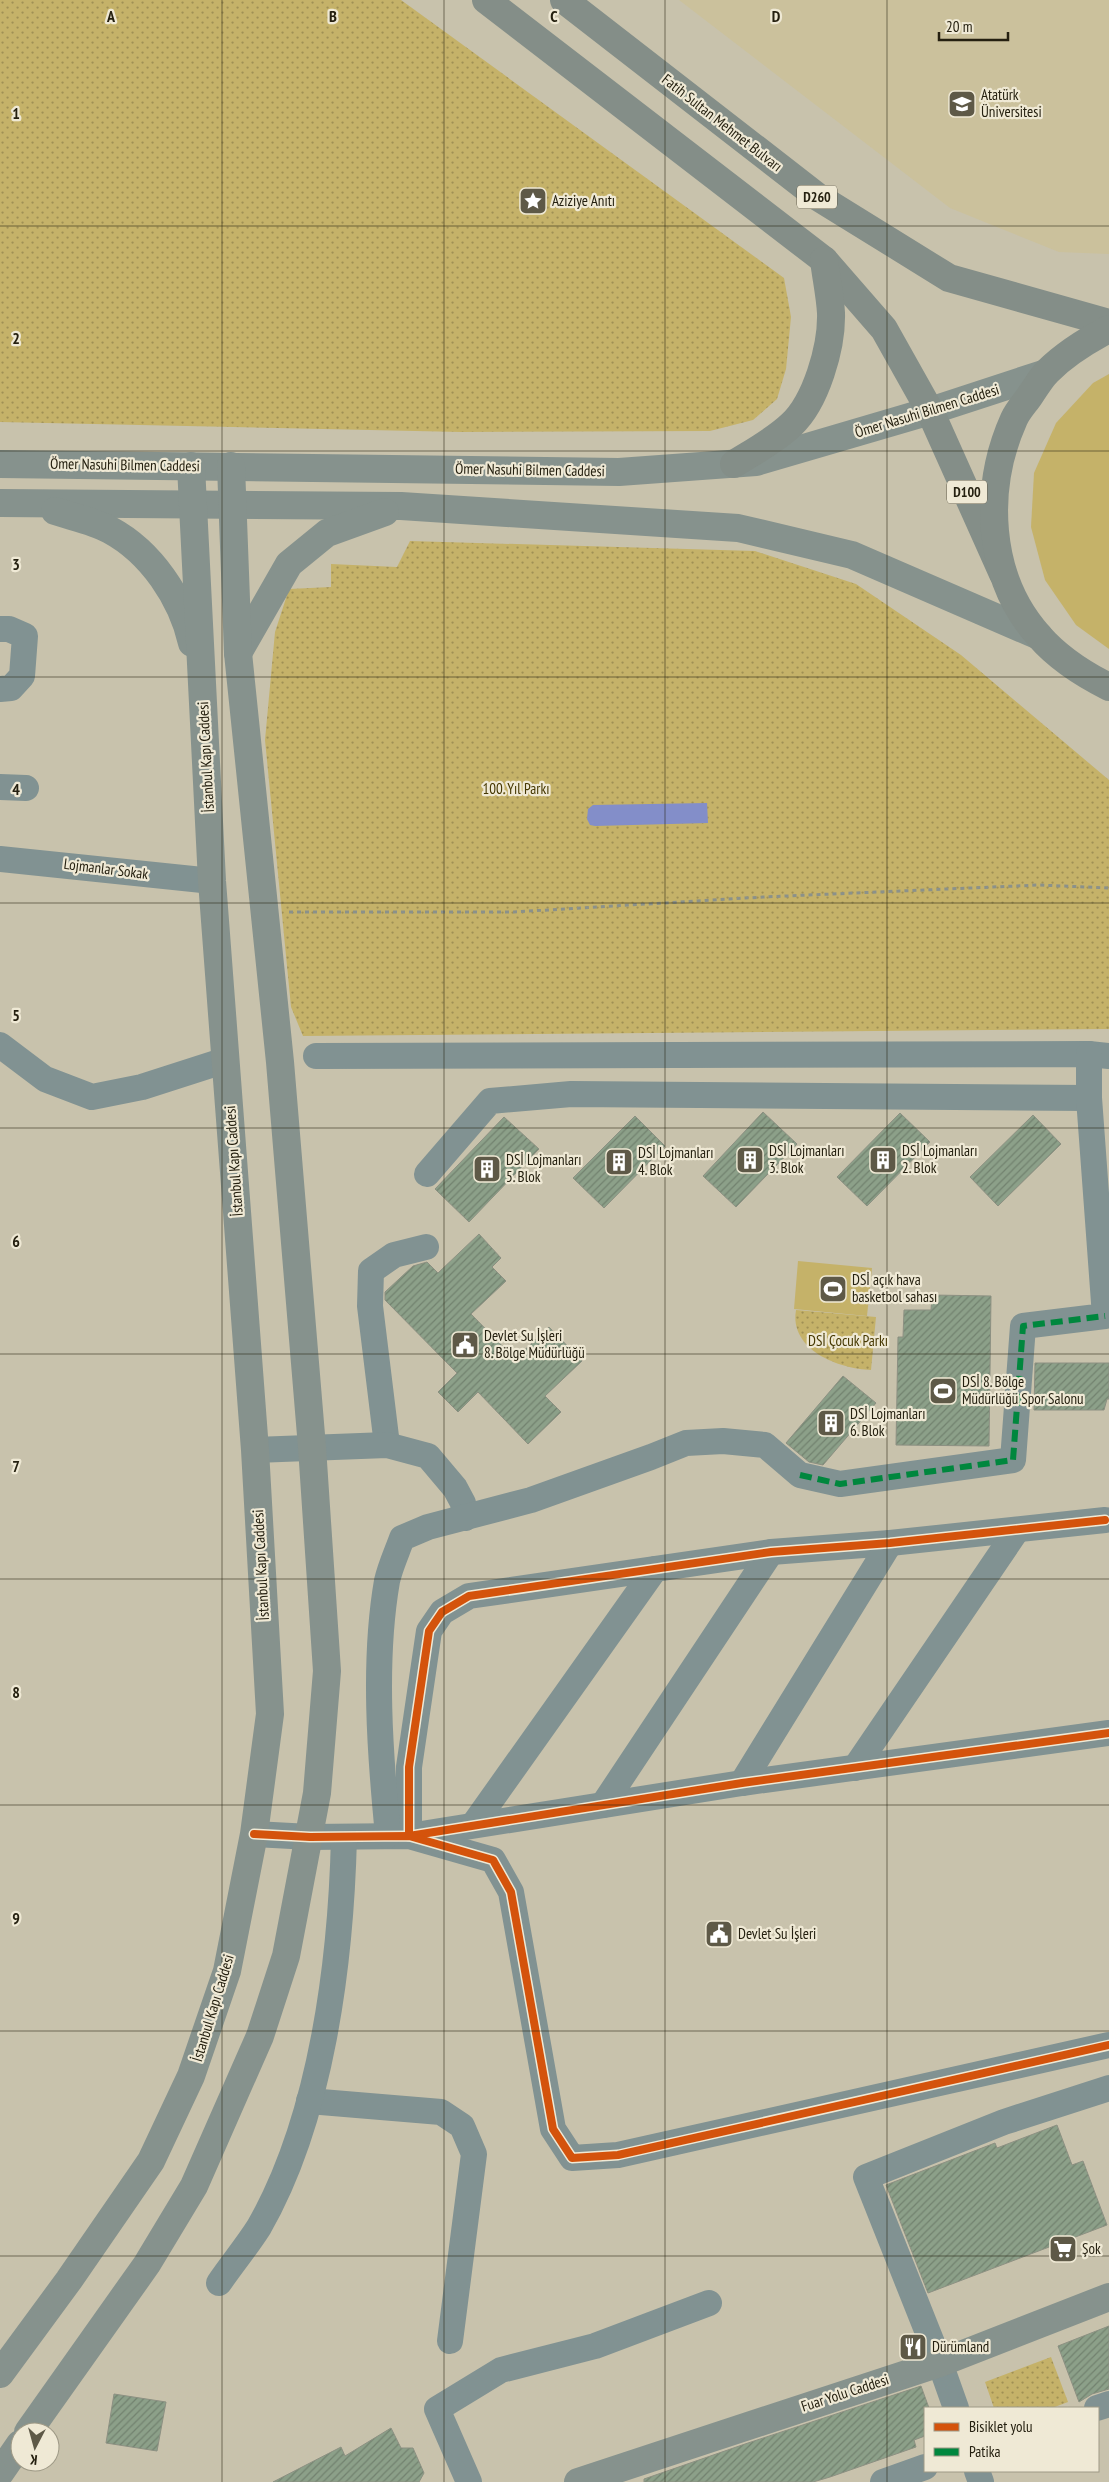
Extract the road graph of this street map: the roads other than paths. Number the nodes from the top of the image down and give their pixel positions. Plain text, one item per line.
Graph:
1 (486, 0) edge
2 (564, 0) edge
3 (824, 260) junction
4 (1109, 323) edge
5 (1109, 329) edge
6 (1046, 373) junction
7 (930, 411) junction
8 (0, 464) edge
9 (734, 464) junction
10 (191, 466) junction
11 (231, 466) junction
12 (0, 504) edge
13 (36, 504) junction
14 (192, 504) junction
15 (234, 504) junction
16 (401, 506) junction
17 (1003, 574) junction
18 (0, 629) edge
19 (1039, 636) junction
20 (238, 653) junction
21 (1109, 687) edge
22 (0, 689) edge
23 (203, 691) junction
24 (0, 787) edge
25 (26, 788) dead end
26 (0, 859) edge
27 (212, 881) junction
28 (0, 1045) edge
29 (1099, 1055) edge
30 (316, 1056) dead end
31 (226, 1060) junction
32 (1089, 1098) junction
33 (428, 1174) dead end
34 (426, 1247) dead end
35 (387, 1445) junction
36 (312, 1447) junction
37 (255, 1450) junction
38 (466, 1518) junction
39 (1105, 1520) dead end
40 (1017, 1530) junction
41 (890, 1543) junction
42 (771, 1552) junction
43 (655, 1569) junction
44 (1109, 1733) edge
45 (855, 1768) junction
46 (742, 1783) junction
47 (603, 1805) junction
48 (474, 1824) junction
49 (254, 1834) junction
50 (344, 1836) junction
51 (399, 1836) junction
52 (310, 1838) junction
53 (1109, 2045) edge
54 (1109, 2088) edge
55 (309, 2101) junction
56 (219, 2283) dead end
57 (1109, 2297) edge
58 (709, 2303) dead end
59 (450, 2341) dead end
60 (940, 2362) junction
61 (3, 2366) edge
62 (956, 2407) edge
63 (35, 2422) edge
64 (10, 2458) edge
65 (924, 2467) edge
66 (0, 2473) edge
67 (2, 2482) edge
68 (10, 2482) edge
69 (470, 2482) edge
70 (578, 2482) edge
71 (883, 2482) edge

1 - 3 highway
2 - 4 highway, Fatih Sultan Mehmet Bulvarı / D260
3 - 7 highway
3 - 9 highway
5 - 6 highway
6 - 7 main road, Ömer Nasuhi Bilmen Caddesi
6 - 17 highway
7 - 9 main road, Ömer Nasuhi Bilmen Caddesi
7 - 17 highway, D100
8 - 10 main road, Ömer Nasuhi Bilmen Caddesi
9 - 11 main road, Ömer Nasuhi Bilmen Caddesi
10 - 11 main road, Ömer Nasuhi Bilmen Caddesi
10 - 14 main road
11 - 15 main road
12 - 13 main road
13 - 14 main road
13 - 23 main road
14 - 15 main road
14 - 23 main road
15 - 16 main road
15 - 20 main road
16 - 19 main road
16 - 20 main road
17 - 19 highway
18 - 22 street
19 - 21 highway
20 - 36 main road
23 - 27 main road, İstanbul Kapı Caddesi
24 - 25 street
26 - 27 street, Lojmanlar Sokak
27 - 31 main road, İstanbul Kapı Caddesi
28 - 31 street
29 - 30 street
29 - 32 street
31 - 37 main road, İstanbul Kapı Caddesi
32 - 33 street
32 - 38 street
34 - 35 street
35 - 36 street
35 - 38 street
36 - 37 street
36 - 52 main road
37 - 49 main road, İstanbul Kapı Caddesi
38 - 51 street
39 - 40 street
40 - 41 street
40 - 45 street
41 - 42 street
41 - 46 street
42 - 43 street
42 - 47 street
43 - 48 street
43 - 51 street
44 - 45 street
45 - 46 street
46 - 47 street
47 - 48 street
48 - 51 street
49 - 52 street
49 - 61 main road, İstanbul Kapı Caddesi
50 - 51 street
50 - 52 street
50 - 55 street
51 - 53 street
52 - 63 main road
54 - 60 street
55 - 56 street
55 - 59 street
57 - 60 main road, Fuar Yolu Caddesi
58 - 69 street
60 - 62 street
60 - 70 main road, Fuar Yolu Caddesi
64 - 66 main road
65 - 71 street
66 - 67 main road
66 - 68 main road

